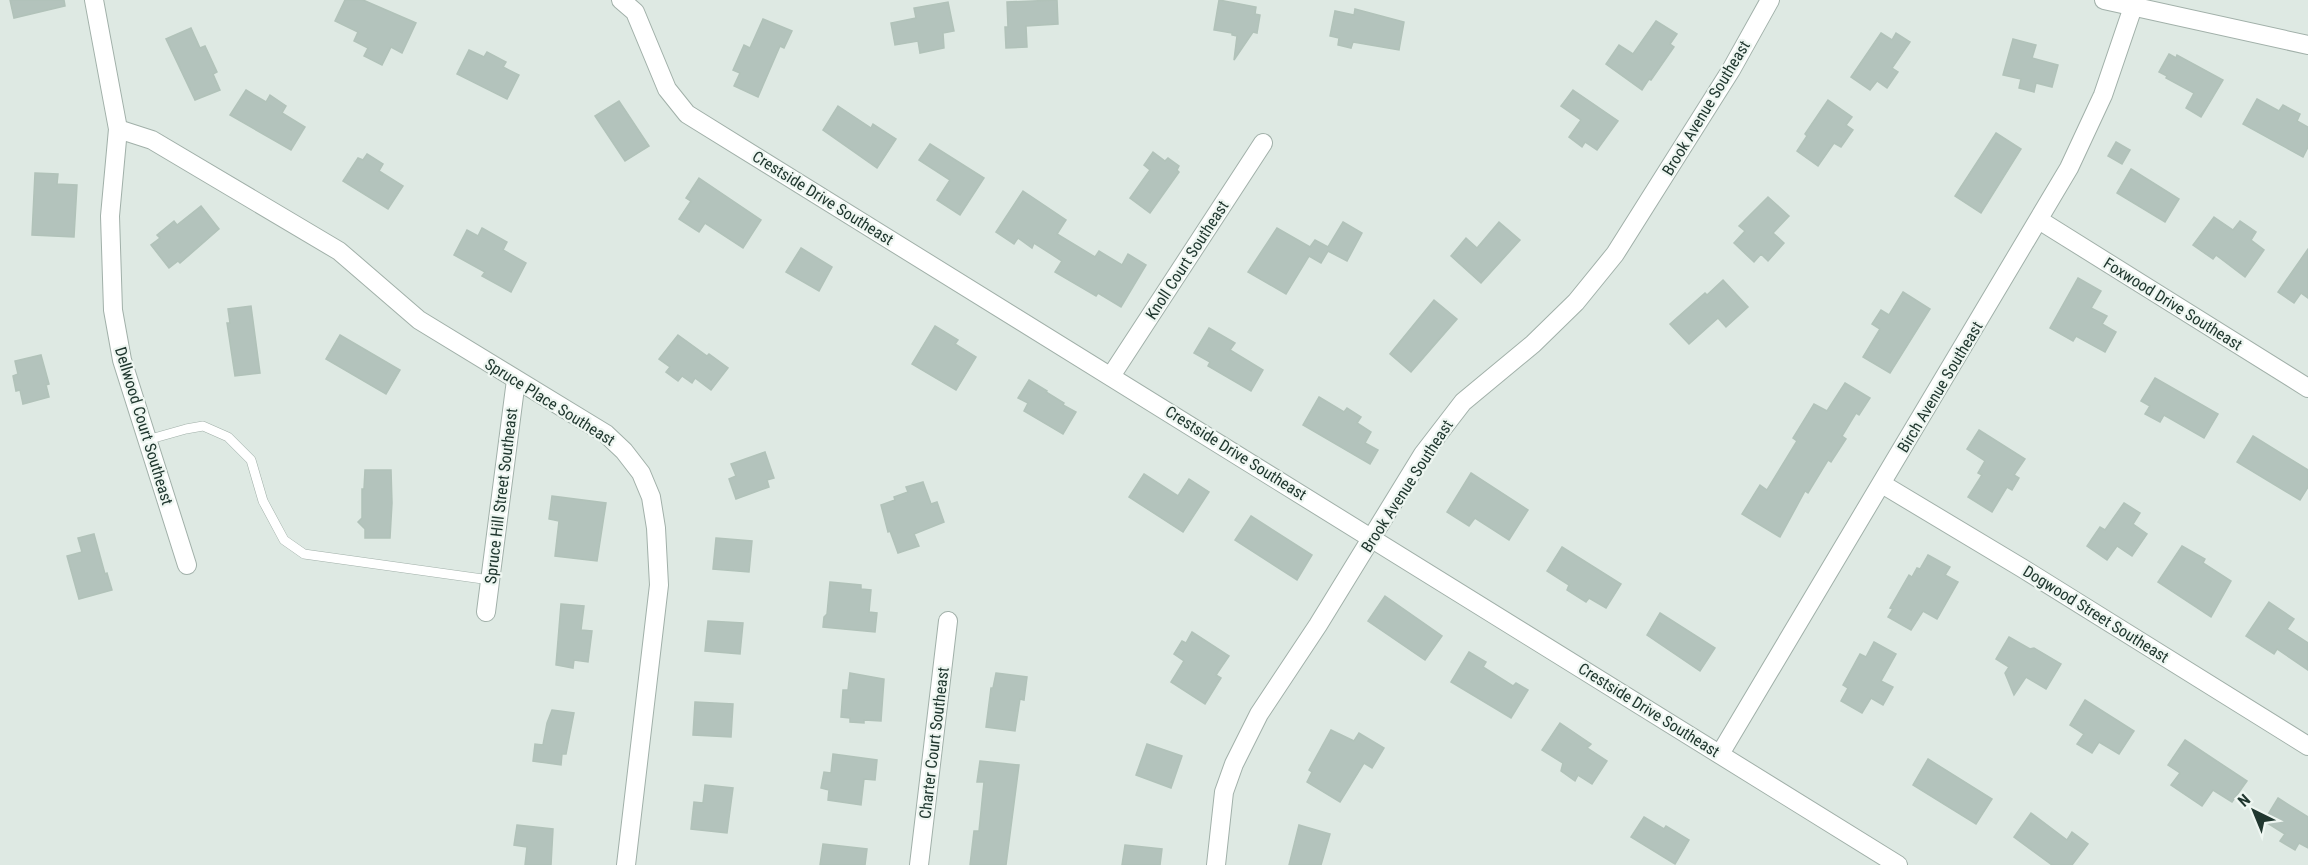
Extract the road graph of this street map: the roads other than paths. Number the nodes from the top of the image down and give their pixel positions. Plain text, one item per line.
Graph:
1 (94, 0) edge
2 (1770, 0) edge
3 (2104, 0) edge
4 (625, 1) edge
5 (2133, 7) junction
6 (2308, 45) edge
7 (118, 129) junction
8 (1263, 143) dead end
9 (2038, 220) junction
10 (1111, 376) junction
11 (516, 380) junction
12 (2308, 388) edge
13 (147, 440) junction
14 (1882, 484) junction
15 (1372, 537) junction
16 (187, 565) dead end
17 (490, 580) junction
18 (486, 612) dead end
19 (948, 621) dead end
20 (2308, 746) edge
21 (1720, 754) junction
22 (626, 865) edge
23 (919, 865) edge
24 (1216, 865) edge
25 (1898, 865) edge

1 - 7 street, Dellwood Court Southeast
2 - 15 street, Brook Avenue Southeast
3 - 5 street
4 - 10 street, Crestside Drive Southeast
5 - 6 street
5 - 9 street, Birch Avenue Southeast
7 - 11 street, Spruce Place Southeast
7 - 13 street, Dellwood Court Southeast
8 - 10 street, Knoll Court Southeast
9 - 12 street, Foxwood Drive Southeast
9 - 14 street, Birch Avenue Southeast
10 - 15 street, Crestside Drive Southeast
11 - 17 street, Spruce Hill Street Southeast
11 - 22 street, Spruce Place Southeast
13 - 16 street, Dellwood Court Southeast
13 - 17 lane
14 - 20 street, Dogwood Street Southeast
14 - 21 street, Birch Avenue Southeast
15 - 21 street, Crestside Drive Southeast
15 - 24 street, Brook Avenue Southeast
17 - 18 street, Spruce Hill Street Southeast
19 - 23 street, Charter Court Southeast
21 - 25 street, Crestside Drive Southeast

